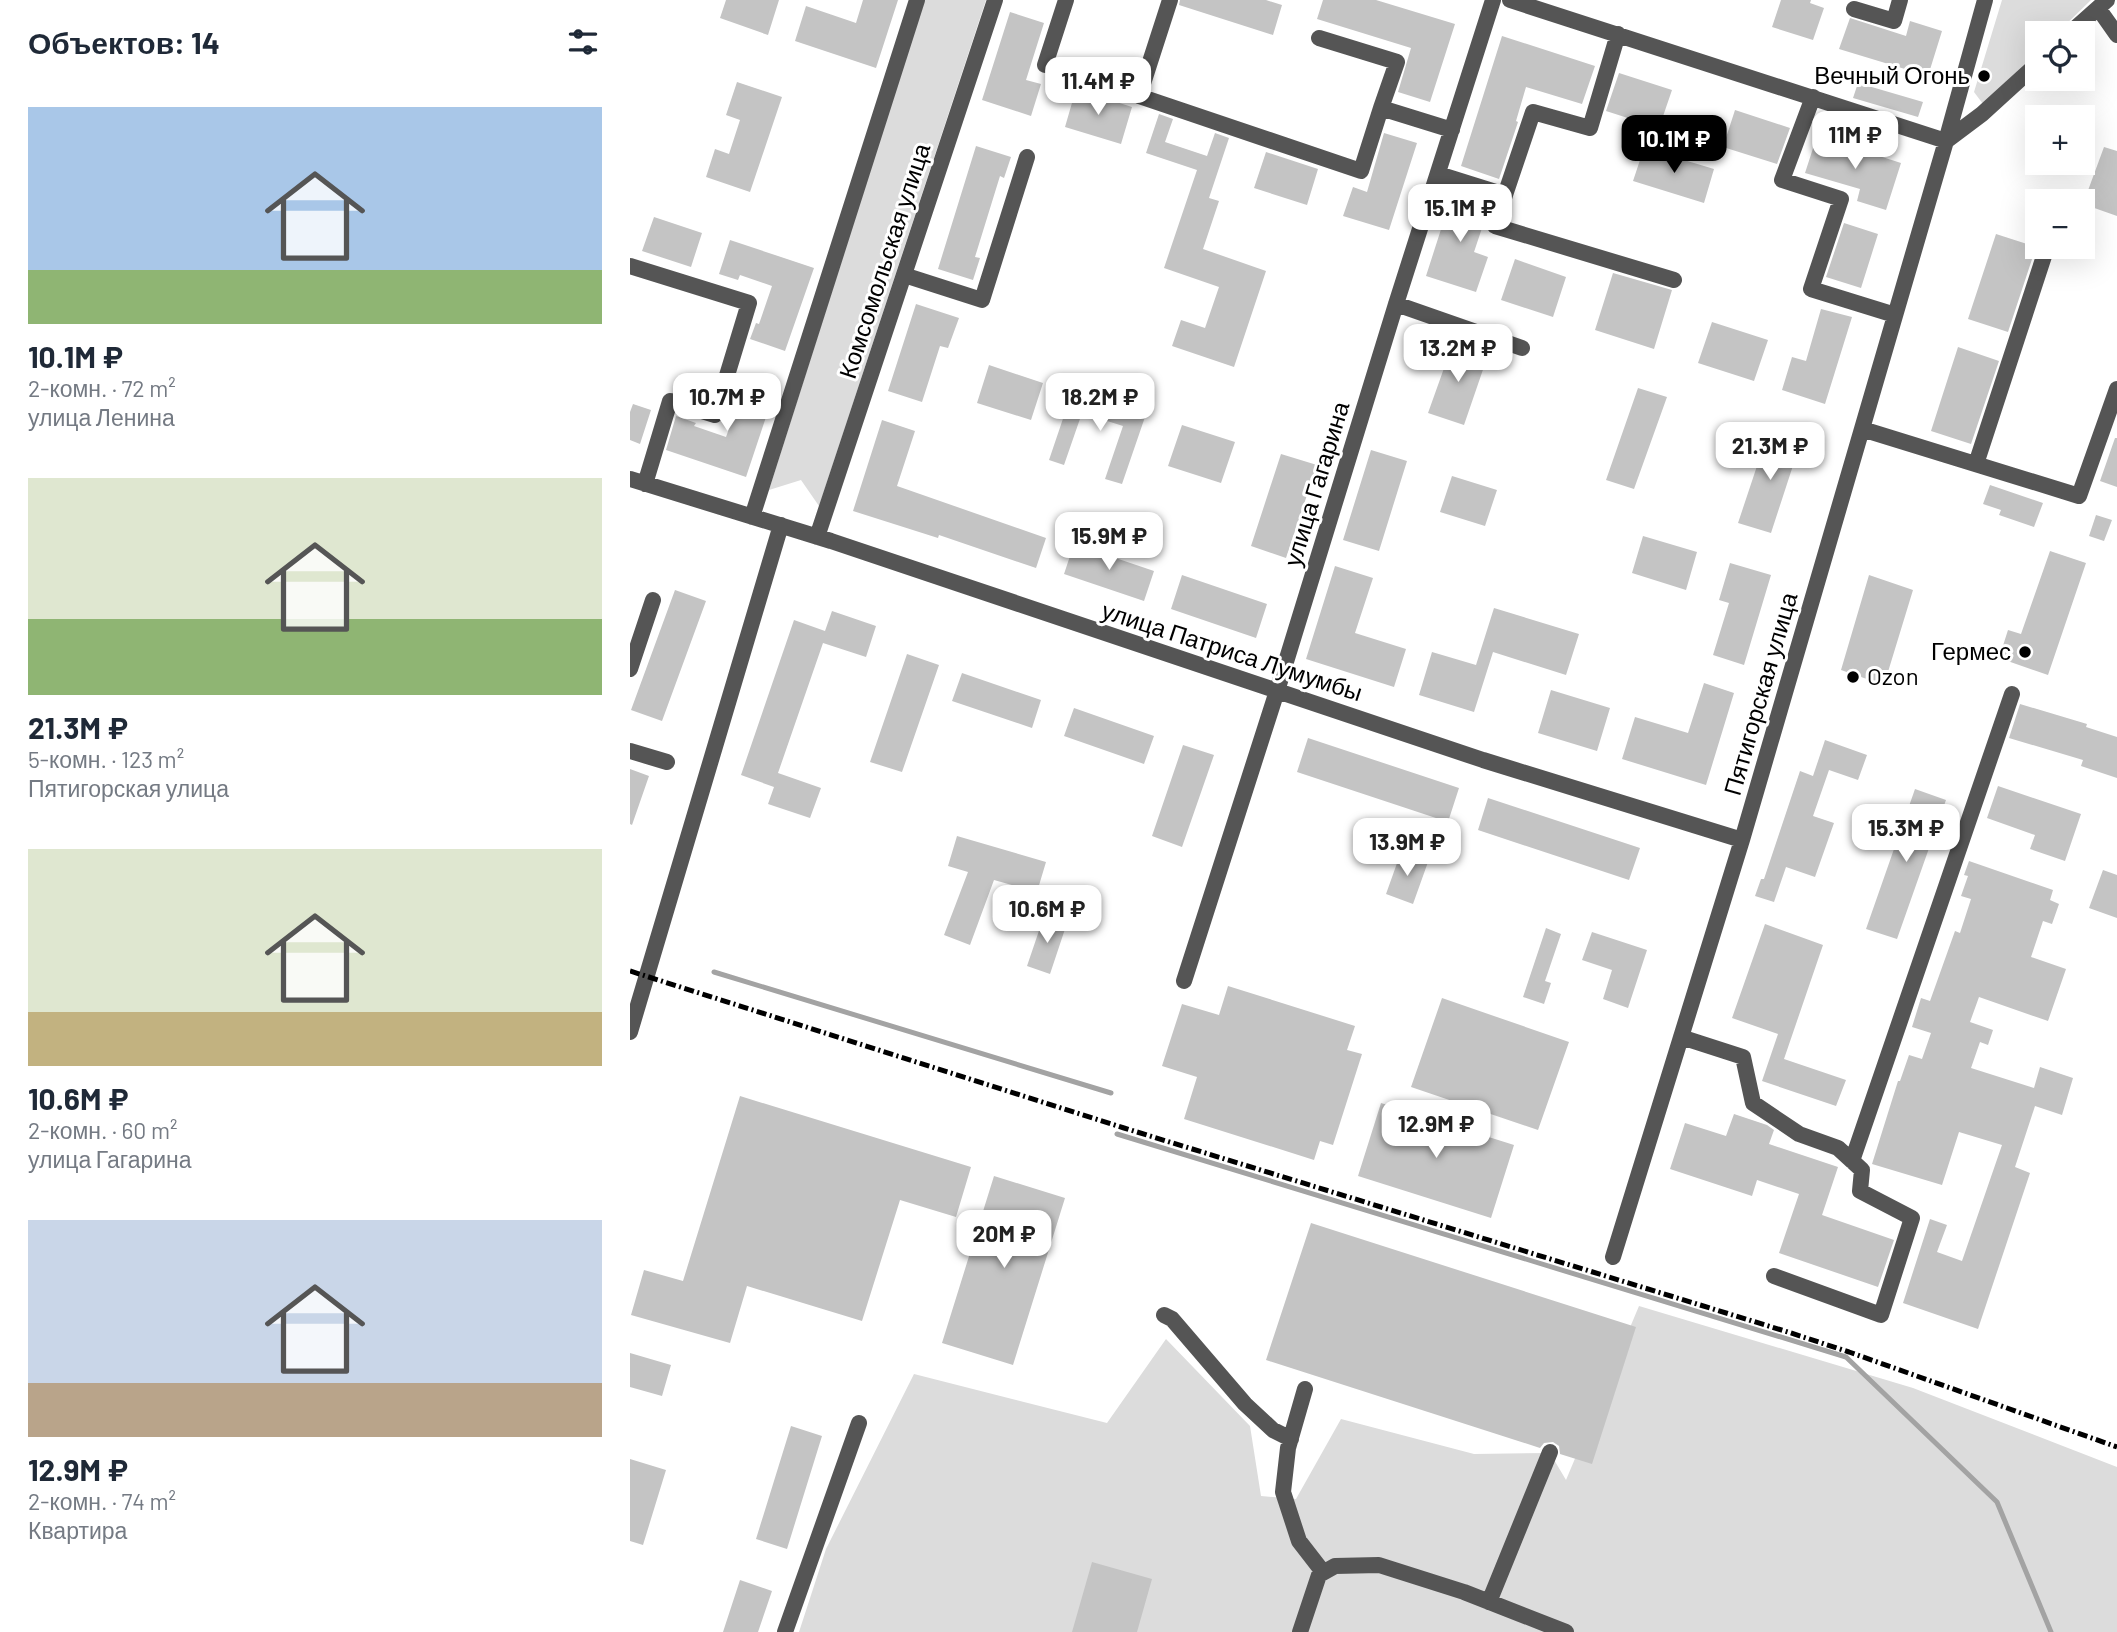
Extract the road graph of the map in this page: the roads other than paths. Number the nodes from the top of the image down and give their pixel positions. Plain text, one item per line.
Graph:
1 (917, 0) edge
2 (995, 0) edge
3 (1066, 0) edge
4 (1170, 0) edge
5 (1493, 0) edge
6 (1510, 0) edge
7 (1900, 0) edge
8 (1985, 0) edge
9 (2102, 4) edge
10 (1854, 9) dead end
11 (2083, 21) edge
12 (1618, 34) junction
13 (2117, 35) edge
14 (1320, 38) dead end
15 (1045, 65) dead end
16 (2025, 75) edge
17 (1813, 97) junction
18 (1381, 108) junction
19 (1452, 130) junction
20 (1946, 141) junction
21 (1027, 157) dead end
22 (1438, 174) junction
23 (1505, 195) junction
24 (2043, 259) edge
25 (630, 266) edge
26 (904, 275) junction
27 (1674, 279) dead end
28 (1395, 304) junction
29 (1895, 315) junction
30 (1522, 348) dead end
31 (2117, 389) edge
32 (1862, 429) junction
33 (1976, 464) junction
34 (637, 481) edge
35 (752, 517) junction
36 (780, 525) junction
37 (817, 537) junction
38 (653, 600) dead end
39 (630, 669) edge
40 (1277, 691) junction
41 (2012, 694) dead end
42 (630, 751) edge
43 (667, 762) dead end
44 (1742, 840) junction
45 (1184, 981) dead end
46 (630, 1031) edge
47 (1681, 1037) junction
48 (1852, 1161) junction
49 (1613, 1258) dead end
50 (1774, 1276) dead end
51 (1164, 1315) dead end
52 (1305, 1389) dead end
53 (859, 1423) dead end
54 (1291, 1439) junction
55 (1550, 1452) dead end
56 (1323, 1572) junction
57 (1489, 1602) junction
58 (785, 1632) edge
59 (1300, 1632) edge
60 (1566, 1632) edge

1 - 35 street, Комсомольская улица
2 - 26 street, Комсомольская улица
3 - 15 street
4 - 18 street
5 - 19 street, улица Гагарина
6 - 12 street
7 - 10 street
8 - 20 street, Пятигорская улица
9 - 11 street
9 - 13 street
12 - 17 street
12 - 23 street
14 - 18 street
16 - 20 street
17 - 20 street
17 - 29 street
18 - 19 street
19 - 22 street, улица Гагарина
20 - 29 street, Пятигорская улица
21 - 26 street
22 - 23 street
22 - 28 street, улица Гагарина
23 - 27 street
24 - 33 street
25 - 34 street
26 - 37 street, Комсомольская улица
28 - 30 street
28 - 40 street, улица Гагарина
29 - 32 street, Пятигорская улица
31 - 33 street
32 - 33 street
32 - 44 street, Пятигорская улица
34 - 35 street, улица Патриса Лумумбы
35 - 36 street, улица Патриса Лумумбы
36 - 37 street, улица Патриса Лумумбы
36 - 46 street
37 - 40 street, улица Патриса Лумумбы
38 - 39 street
40 - 44 street, улица Патриса Лумумбы
40 - 45 street, улица Гагарина
41 - 48 street
42 - 43 street
44 - 47 street, Пятигорская улица
47 - 48 street
47 - 49 street, Пятигорская улица
48 - 50 street
51 - 54 street
52 - 54 street
53 - 58 street
54 - 56 street
55 - 57 street
56 - 57 street
56 - 59 street
57 - 60 street

